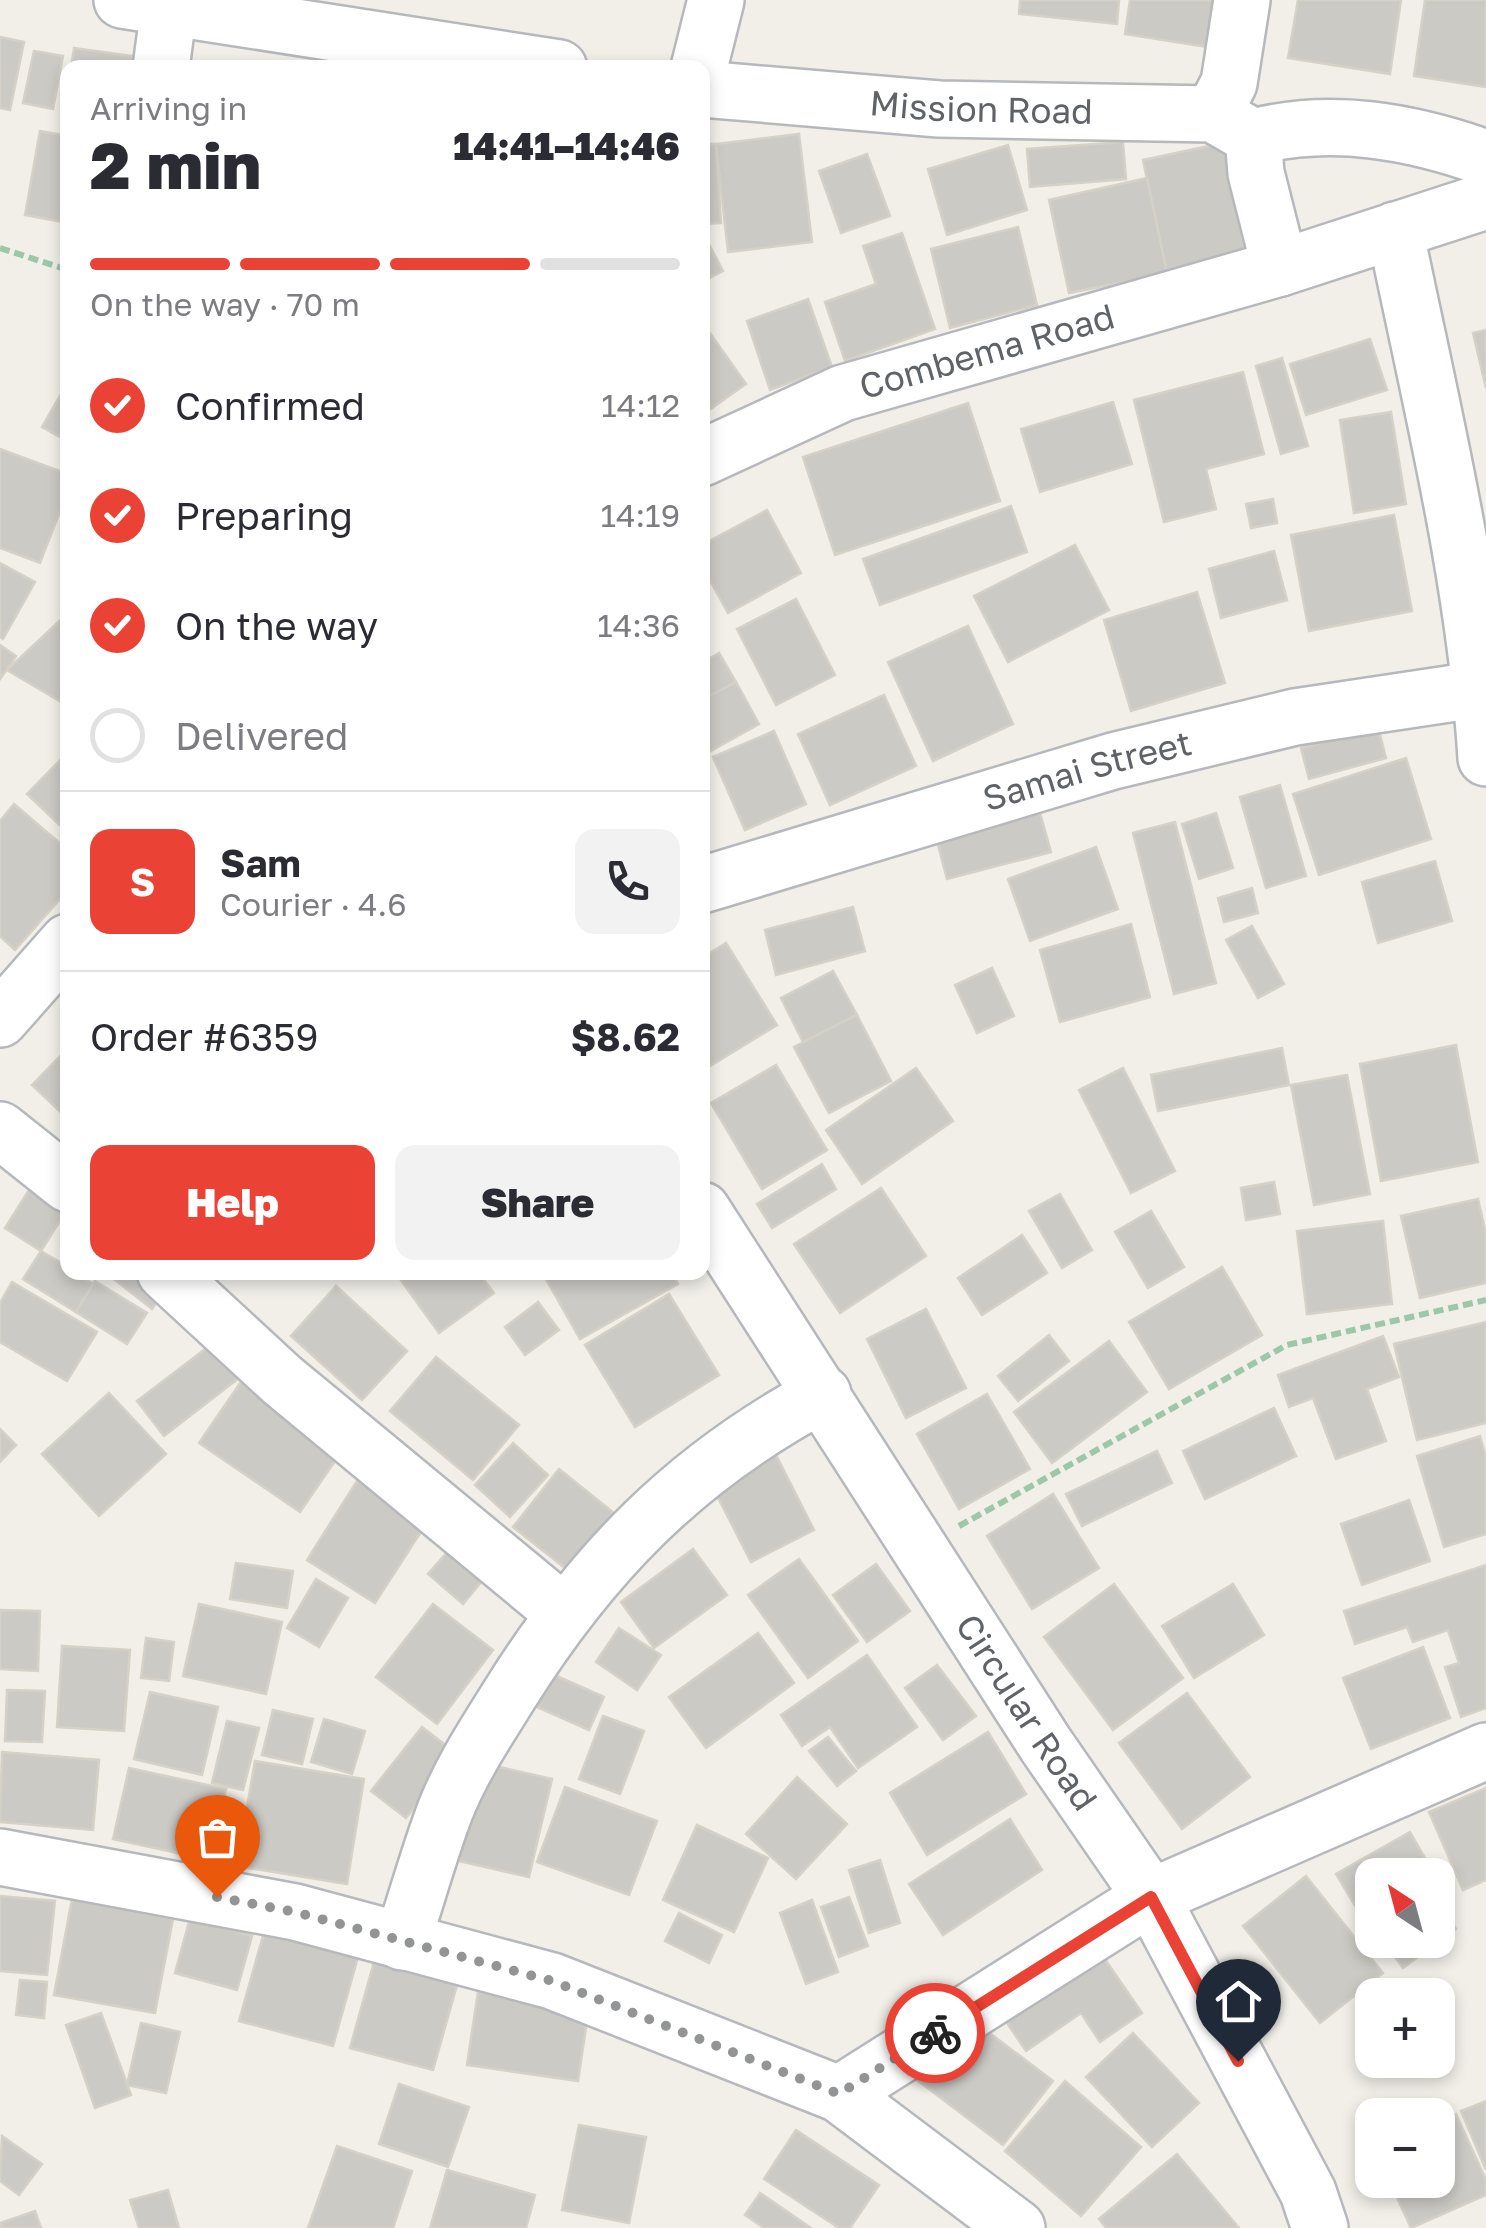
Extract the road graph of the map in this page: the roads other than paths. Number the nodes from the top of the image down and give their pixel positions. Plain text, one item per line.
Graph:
1 (716, 0) edge
2 (1242, 0) edge
3 (145, 4) edge
4 (158, 60) edge
5 (508, 60) edge
6 (701, 60) edge
7 (710, 90) edge
8 (1233, 126) junction
9 (1486, 158) edge
10 (1486, 201) edge
11 (1395, 230) junction
12 (1280, 268) junction
13 (710, 454) edge
14 (1482, 689) junction
15 (1486, 758) edge
16 (710, 883) edge
17 (60, 951) edge
18 (0, 1019) edge
19 (0, 1130) edge
20 (60, 1178) edge
21 (710, 1222) edge
22 (174, 1280) edge
23 (823, 1394) junction
24 (564, 1613) junction
25 (1486, 1751) edge
26 (0, 1858) edge
27 (1151, 1897) junction
28 (402, 1942) junction
29 (839, 2094) junction
30 (1016, 2228) edge
31 (1320, 2228) edge

1 - 6 street
2 - 8 street
3 - 4 street
3 - 5 street
7 - 8 street, Mission Road
8 - 9 street, Mission Road
8 - 12 street
10 - 11 street
11 - 12 street, Combema Road
11 - 14 street
12 - 13 street, Combema Road
14 - 15 street
14 - 16 street, Samai Street
17 - 18 street
19 - 20 street
21 - 23 street, Circular Road
22 - 24 street
23 - 24 street
23 - 27 street, Circular Road
24 - 28 street
25 - 27 street
26 - 28 street
27 - 29 street
27 - 31 street, Circular Road
28 - 29 street
29 - 30 street

